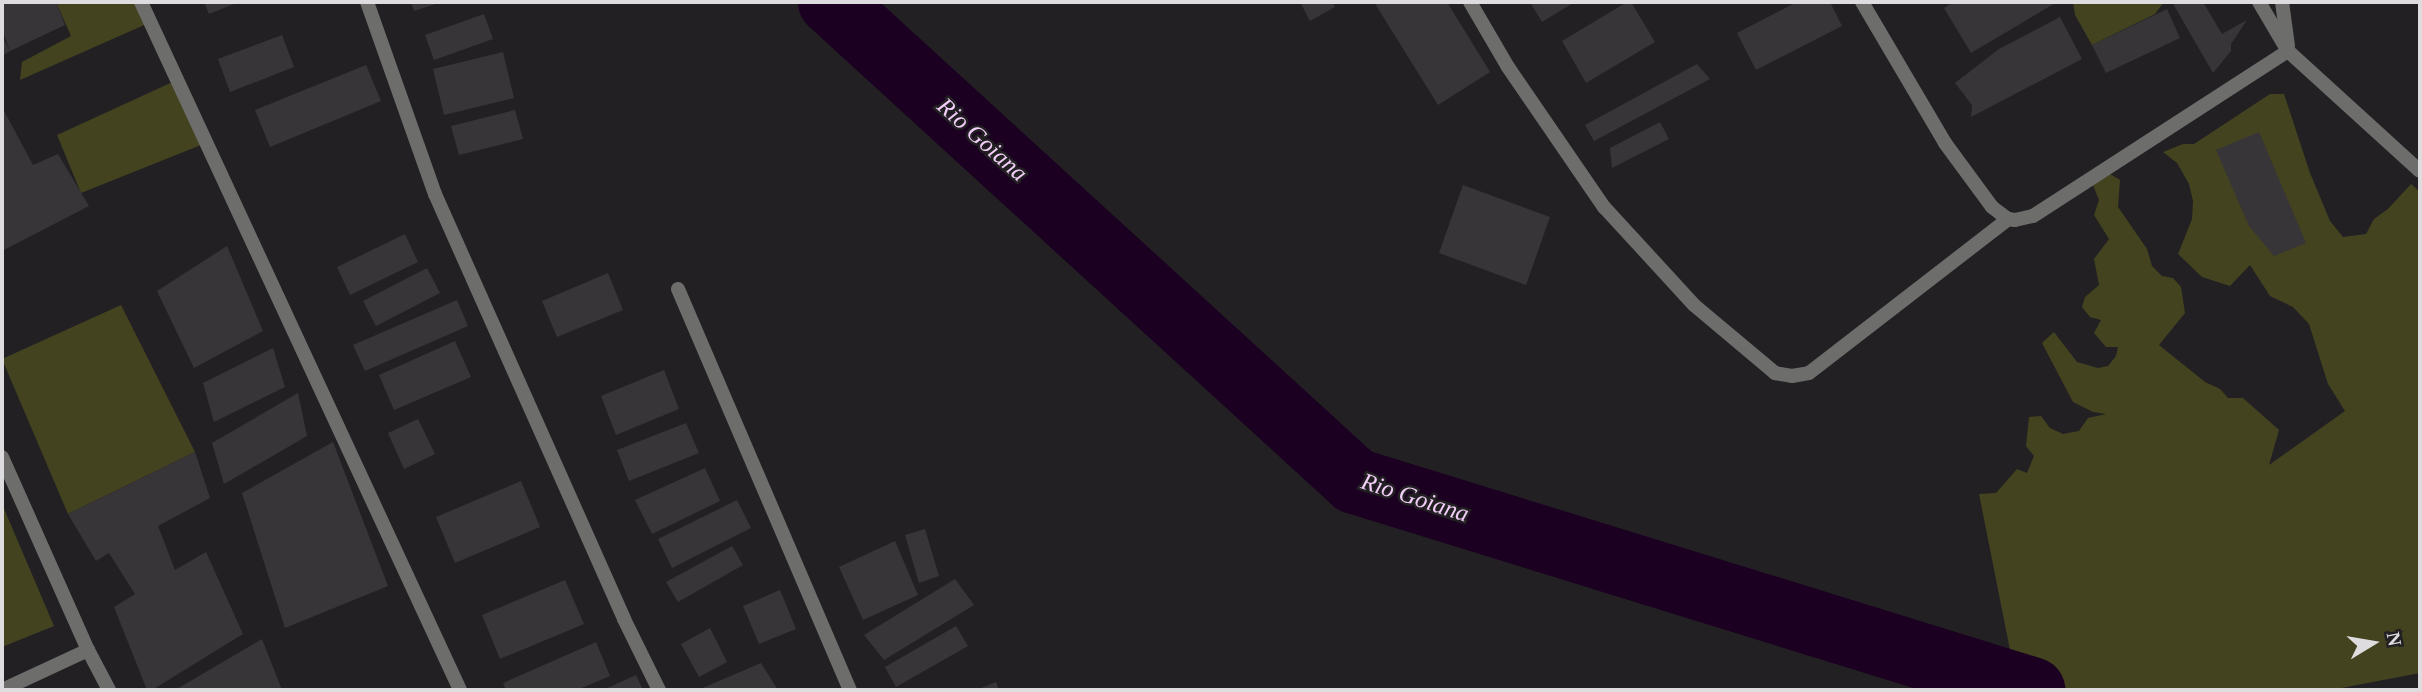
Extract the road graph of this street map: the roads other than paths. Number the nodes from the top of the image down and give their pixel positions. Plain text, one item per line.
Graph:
1 (141, 2) edge
2 (367, 2) edge
3 (1470, 2) edge
4 (1862, 2) edge
5 (2259, 2) edge
6 (2282, 2) edge
7 (2288, 51) junction
8 (2420, 171) edge
9 (2008, 219) junction
10 (678, 289) dead end
11 (2, 457) edge
12 (88, 650) junction
13 (2, 690) edge
14 (109, 690) edge
15 (460, 690) edge
16 (659, 690) edge
17 (850, 690) edge

1 - 15 street
2 - 16 street
3 - 9 street
4 - 9 street
5 - 7 street
6 - 7 street
7 - 8 street
7 - 9 street
10 - 17 street
11 - 12 street
12 - 13 street
12 - 14 street

